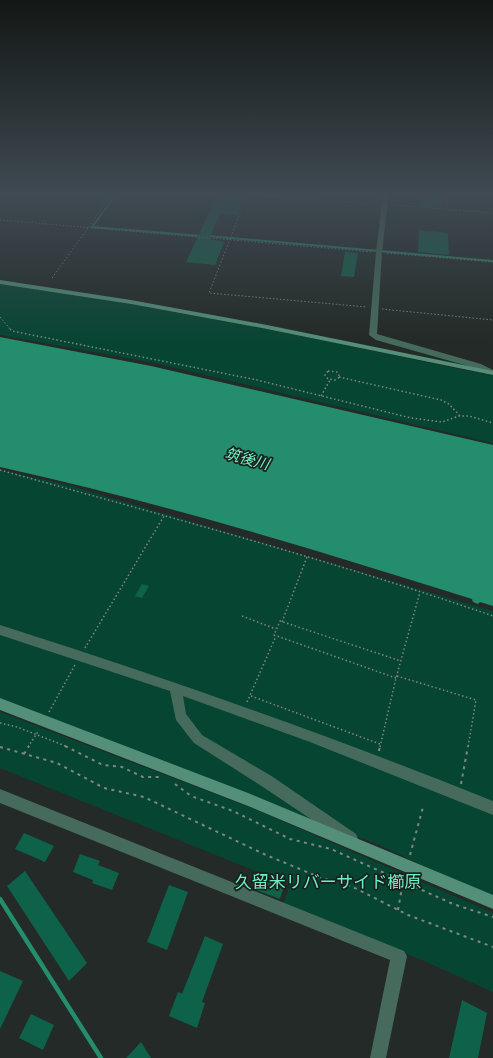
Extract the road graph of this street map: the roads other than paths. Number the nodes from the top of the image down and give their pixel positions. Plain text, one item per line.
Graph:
1 (380, 242) edge
2 (0, 282) edge
3 (492, 373) edge
4 (0, 630) edge
5 (175, 687) junction
6 (0, 704) edge
7 (0, 796) edge
8 (493, 808) edge
9 (360, 845) junction
10 (493, 902) edge
11 (380, 1056) edge

1 - 3 street
2 - 3 street
4 - 5 street
5 - 8 street
5 - 9 street
6 - 9 street
7 - 11 street
9 - 10 street

